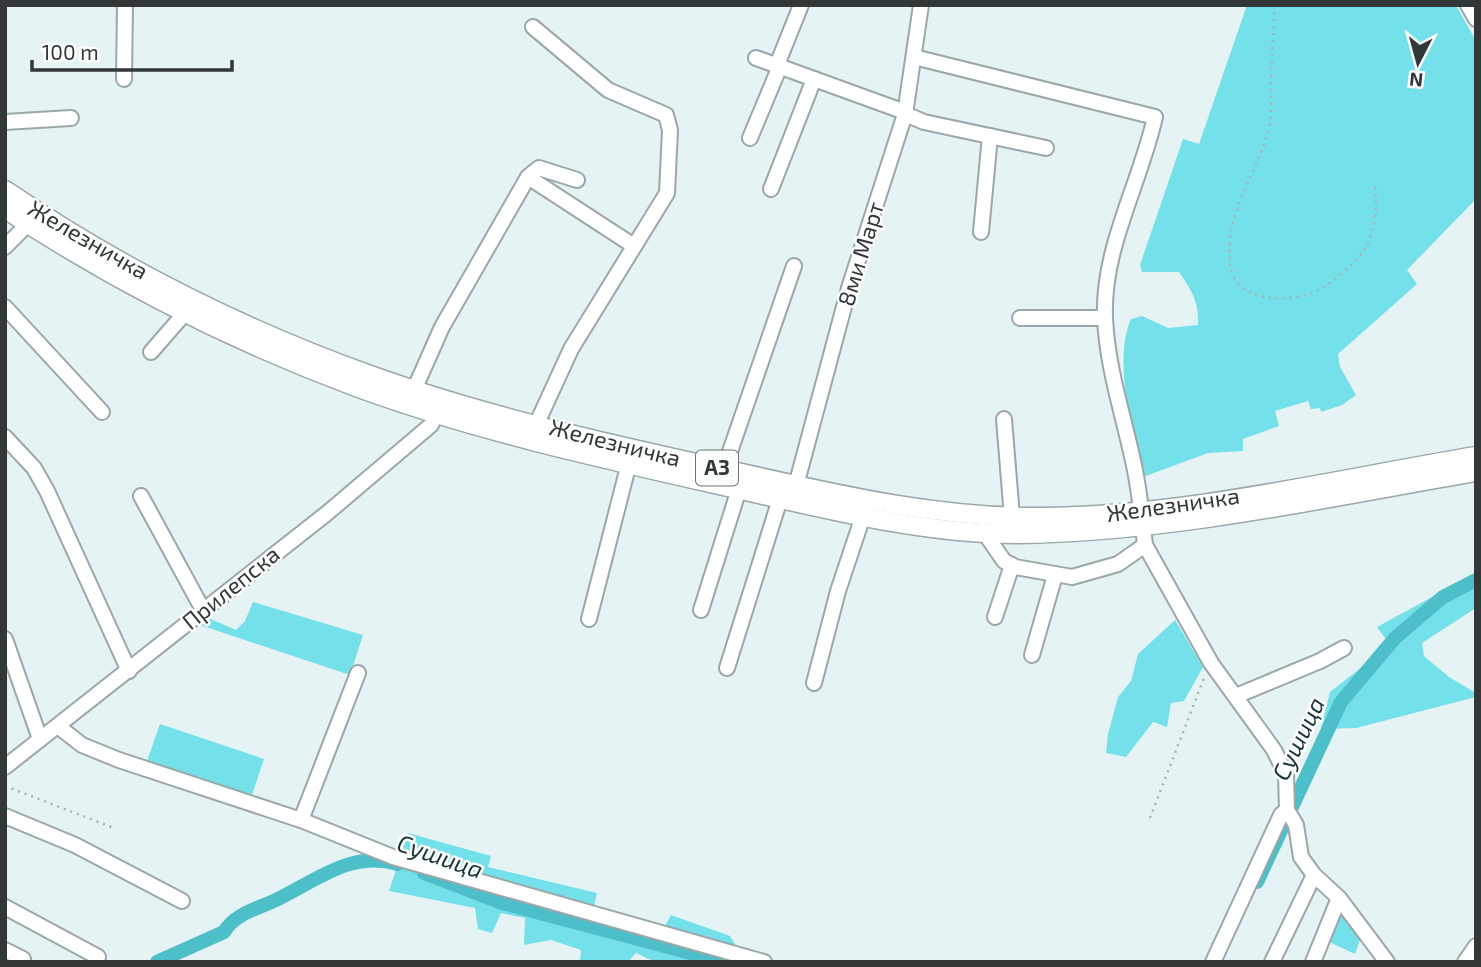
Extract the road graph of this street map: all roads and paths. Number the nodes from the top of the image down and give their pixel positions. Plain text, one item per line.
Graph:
1 (125, 5) edge
2 (801, 5) edge
3 (921, 5) edge
4 (1275, 5) edge
5 (1468, 5) edge
6 (1476, 19) edge
7 (533, 27) dead end
8 (914, 57) junction
9 (756, 58) dead end
10 (779, 66) junction
11 (124, 79) dead end
12 (814, 79) junction
13 (905, 113) junction
14 (71, 118) dead end
15 (5, 122) edge
16 (990, 136) junction
17 (750, 138) dead end
18 (1046, 148) dead end
19 (528, 177) junction
20 (577, 180) dead end
21 (1375, 185) dead end
22 (771, 189) dead end
23 (5, 190) edge
24 (5, 209) edge
25 (29, 215) junction
26 (981, 232) dead end
27 (634, 246) junction
28 (5, 247) edge
29 (794, 266) dead end
30 (5, 307) edge
31 (185, 313) junction
32 (1020, 318) dead end
33 (1105, 318) junction
34 (151, 352) dead end
35 (411, 396) junction
36 (440, 405) junction
37 (102, 412) dead end
38 (1004, 419) dead end
39 (537, 423) junction
40 (5, 437) edge
41 (1476, 456) edge
42 (629, 463) junction
43 (724, 469) junction
44 (1476, 472) edge
45 (739, 489) junction
46 (789, 495) junction
47 (141, 496) dead end
48 (863, 516) junction
49 (1012, 517) junction
50 (1143, 528) junction
51 (984, 532) junction
52 (1012, 565) junction
53 (1055, 575) junction
54 (203, 610) junction
55 (701, 610) dead end
56 (995, 617) dead end
57 (589, 619) dead end
58 (5, 639) edge
59 (1344, 648) dead end
60 (1032, 656) dead end
61 (1211, 663) junction
62 (727, 668) dead end
63 (129, 671) junction
64 (358, 673) dead end
65 (814, 683) dead end
66 (1236, 696) junction
67 (59, 727) junction
68 (40, 739) junction
69 (5, 767) edge
70 (5, 786) edge
71 (1287, 810) junction
72 (5, 816) edge
73 (1150, 818) dead end
74 (301, 820) junction
75 (114, 828) dead end
76 (1314, 875) junction
77 (1339, 898) junction
78 (181, 901) dead end
79 (5, 906) edge
80 (1476, 946) edge
81 (5, 950) edge
82 (98, 957) dead end
83 (23, 959) dead end
84 (764, 962) edge
85 (1213, 962) edge
86 (1272, 962) edge
87 (1313, 962) edge
88 (1387, 962) edge
89 (1465, 962) edge

1 - 11 street
2 - 10 street
3 - 8 street, 8ми Март
4 - 21 path
5 - 6 street
7 - 27 street
8 - 13 street, 8ми Март
8 - 33 street
9 - 10 street
10 - 12 street
10 - 17 street
12 - 13 street
12 - 22 street
13 - 16 street
13 - 46 street, 8ми Март
14 - 15 street
16 - 18 street
16 - 26 street
19 - 20 street
19 - 27 street
19 - 35 street
23 - 25 main road, Железничка / A3
24 - 25 main road, Железничка / A3
25 - 28 street
25 - 31 main road, Железничка / A3
25 - 35 main road, Железничка / A3
27 - 39 street
29 - 43 street
30 - 37 street
31 - 34 street
31 - 35 main road, Железничка / A3
32 - 33 street
33 - 50 street
35 - 36 main road, Железничка / A3
36 - 39 main road, Железничка / A3
36 - 42 main road, Железничка / A3
36 - 54 street, Прилепска
38 - 49 street
39 - 43 main road, Железничка / A3
40 - 63 street
41 - 50 main road, Железничка / A3
42 - 45 main road, Железничка / A3
42 - 57 street
43 - 46 main road, Железничка / A3
44 - 50 main road, Железничка / A3
45 - 46 main road, Железничка / A3
45 - 55 street
46 - 48 main road, Железничка / A3
46 - 49 main road, Железничка / A3
46 - 62 street, 8ми Март
47 - 54 street
48 - 51 main road, Железничка / A3
48 - 65 street
49 - 50 main road, Железничка / A3
50 - 51 main road, Железничка / A3
50 - 53 street
50 - 61 street
51 - 52 street
52 - 53 street
52 - 56 street
53 - 60 street
54 - 63 street, Прилепска
58 - 68 street
59 - 66 street
61 - 66 street
61 - 73 path
63 - 67 street, Прилепска
64 - 74 street
66 - 71 street
67 - 68 street, Прилепска
67 - 74 street
68 - 69 street, Прилепска
70 - 75 path
71 - 76 street
71 - 85 street
72 - 78 street
74 - 84 street
76 - 77 street
76 - 86 street
77 - 87 street
77 - 88 street
79 - 82 street
80 - 89 street
81 - 83 street

